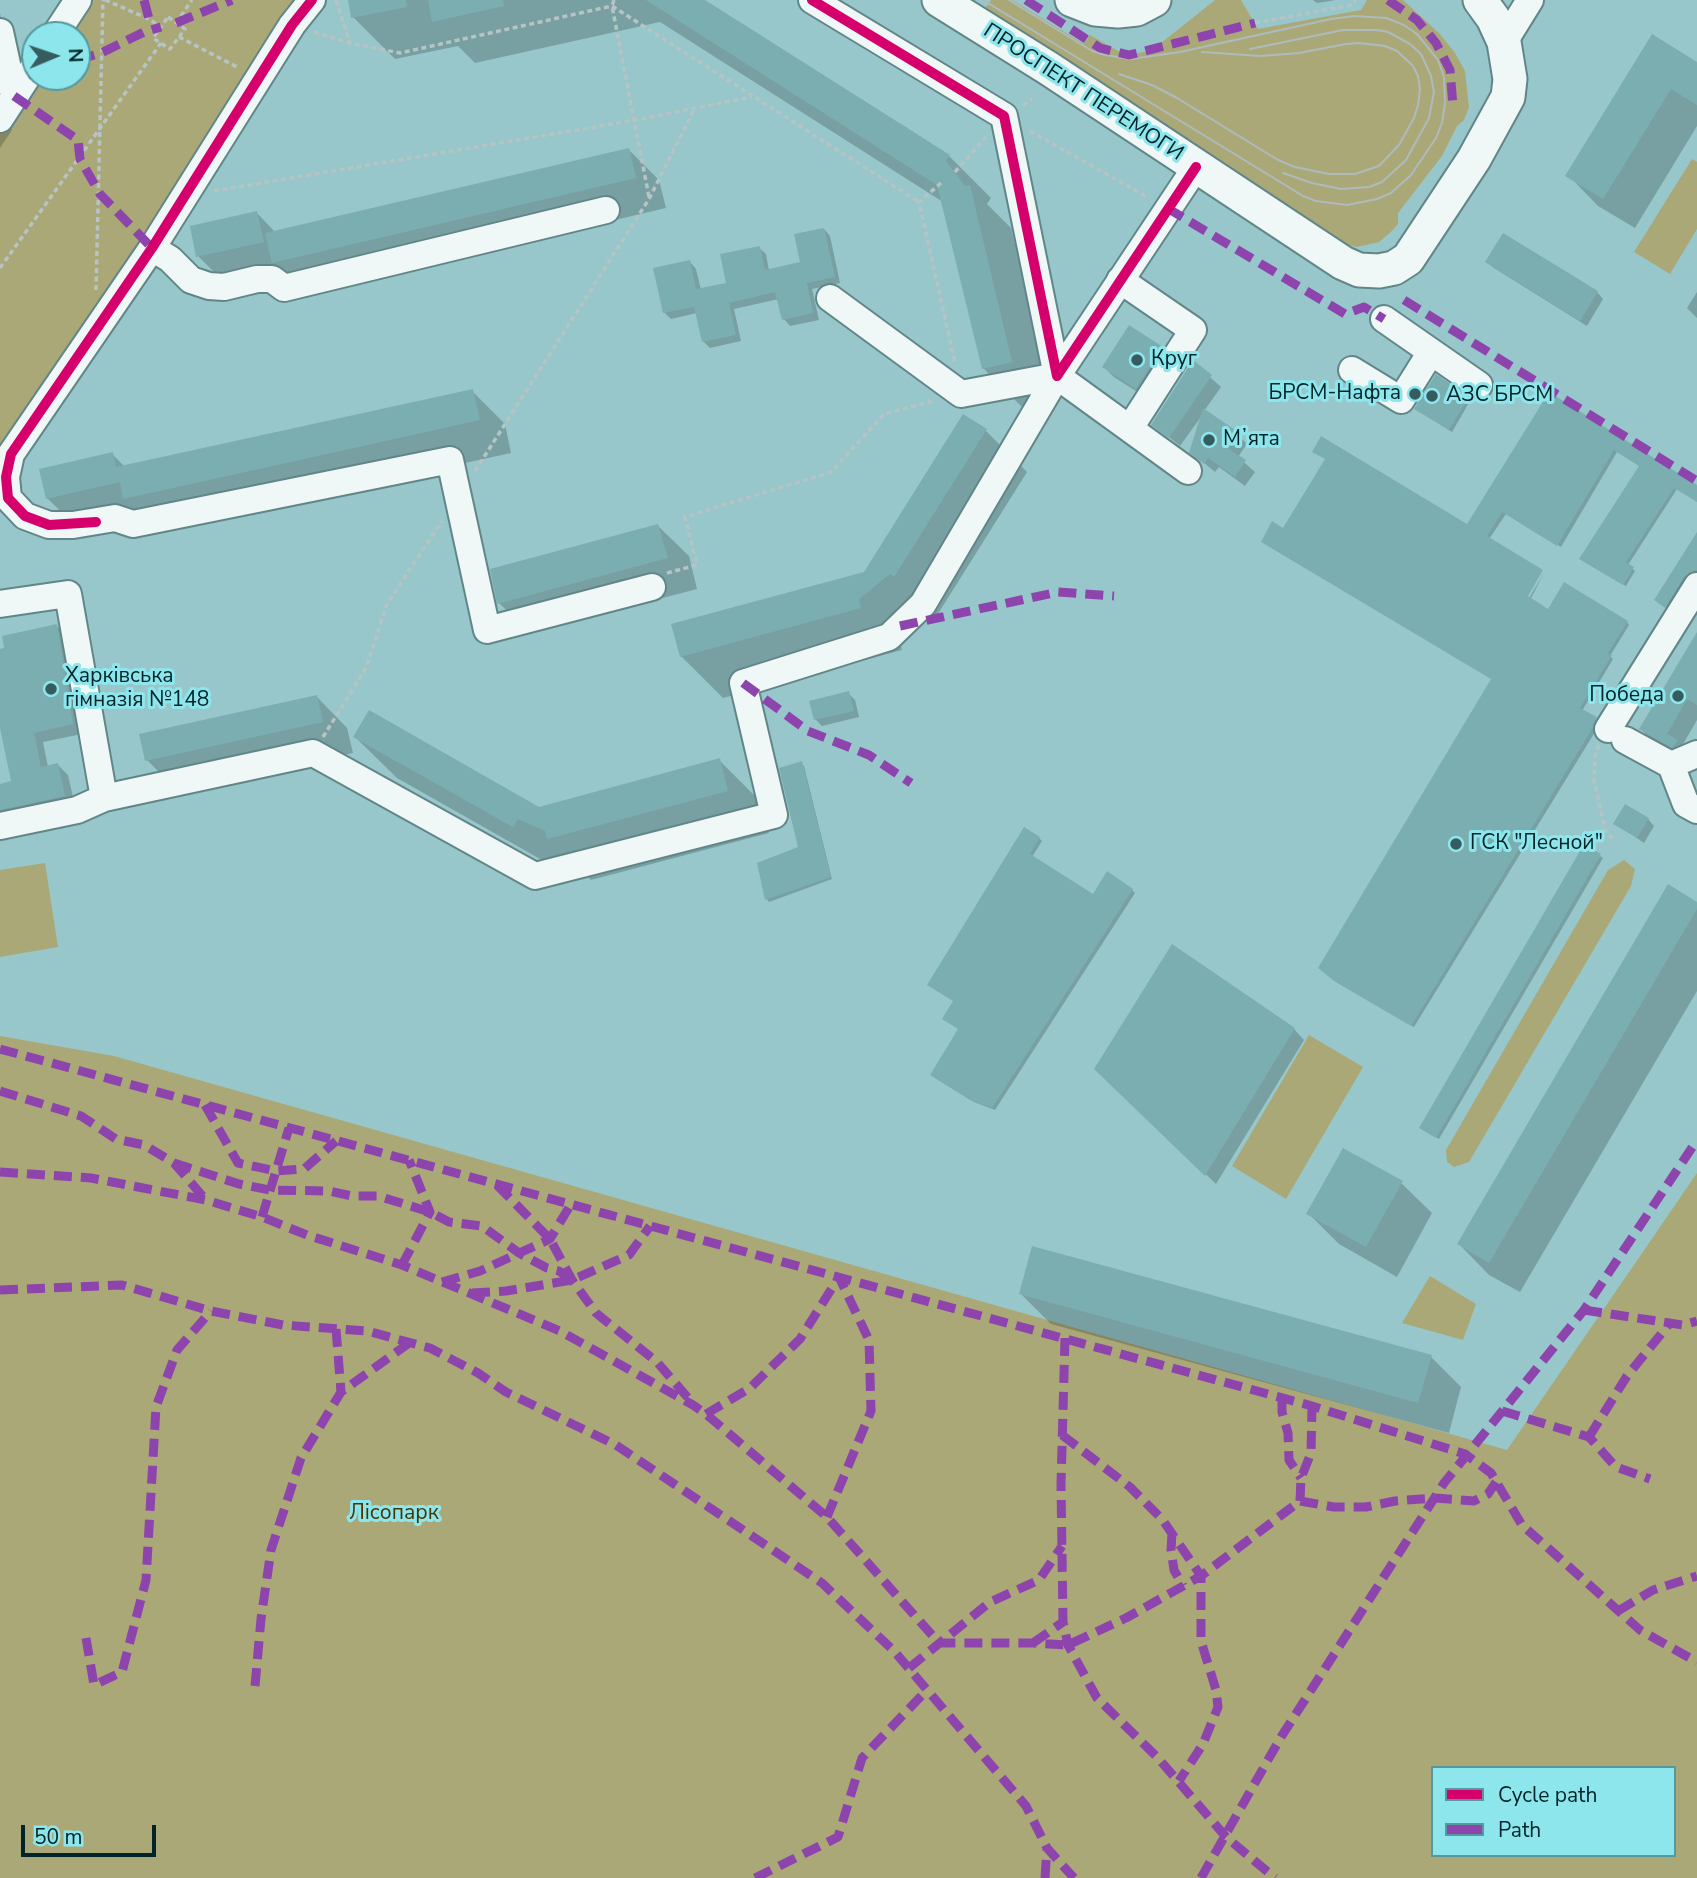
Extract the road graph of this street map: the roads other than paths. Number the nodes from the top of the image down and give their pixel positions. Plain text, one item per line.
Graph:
1 (78, 0) edge
2 (313, 0) edge
3 (812, 0) edge
4 (939, 0) edge
5 (1072, 0) edge
6 (1154, 0) edge
7 (1480, 0) edge
8 (1530, 0) edge
9 (64, 21) edge
10 (0, 32) edge
11 (1504, 42) junction
12 (21, 86) edge
13 (14, 96) junction
14 (0, 118) edge
15 (1196, 167) junction
16 (606, 210) dead end
17 (152, 248) junction
18 (1120, 280) junction
19 (830, 298) dead end
20 (1384, 318) dead end
21 (1431, 352) junction
22 (1352, 370) dead end
23 (1057, 376) junction
24 (1479, 385) dead end
25 (1130, 428) junction
26 (1188, 471) dead end
27 (655, 581) road end
28 (1697, 586) edge
29 (0, 604) edge
30 (1697, 754) edge
31 (1671, 765) junction
32 (104, 798) junction
33 (1697, 810) edge
34 (0, 826) edge

1 - 9 street
2 - 17 street
3 - 23 street
4 - 15 main road, ПРОСПЕКТ ПЕРЕМОГИ
5 - 6 main road
7 - 11 main road, ПРОСПЕКТ ПЕРЕМОГИ
8 - 11 street
10 - 13 street
11 - 15 main road, ПРОСПЕКТ ПЕРЕМОГИ
12 - 13 street
13 - 14 street
15 - 18 street
16 - 17 street
17 - 27 street
18 - 23 street
18 - 25 street
19 - 23 street
20 - 21 street
21 - 22 street
21 - 24 street
23 - 25 street
23 - 32 street
25 - 26 street
28 - 31 street
29 - 32 street
30 - 31 street
31 - 33 street
32 - 34 street

